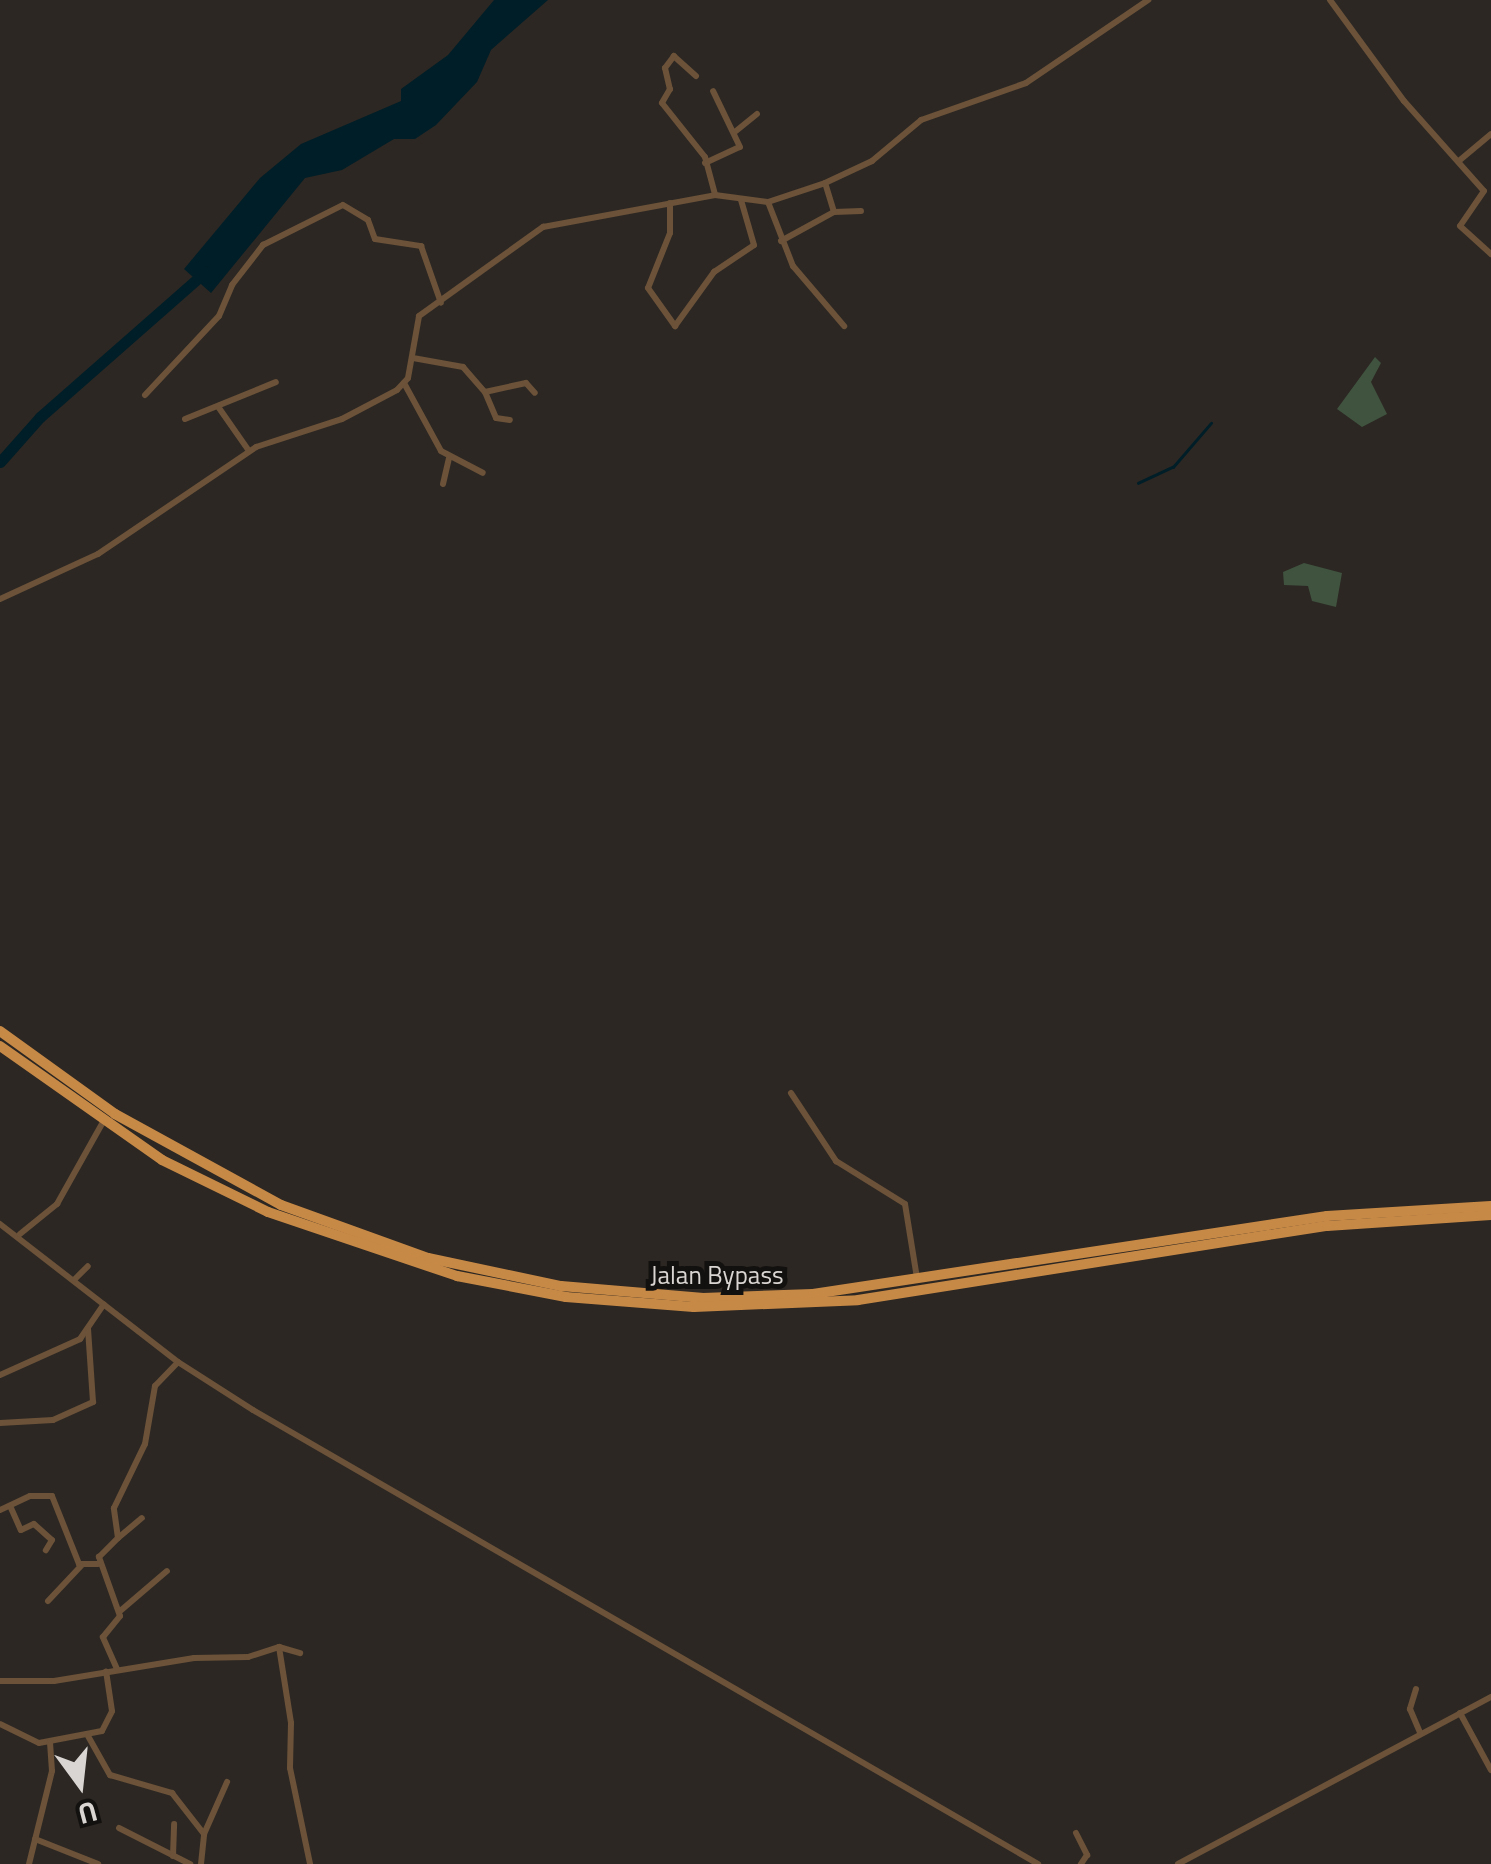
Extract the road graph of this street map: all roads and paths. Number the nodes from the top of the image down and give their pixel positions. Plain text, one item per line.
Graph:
1 (1148, 0) edge
2 (1330, 0) edge
3 (696, 76) dead end
4 (714, 91) dead end
5 (756, 114) dead end
6 (736, 132) junction
7 (1491, 134) edge
8 (1460, 160) junction
9 (706, 163) junction
10 (826, 183) junction
11 (715, 195) junction
12 (740, 200) junction
13 (768, 202) junction
14 (670, 204) junction
15 (861, 211) dead end
16 (834, 212) junction
17 (781, 241) junction
18 (1491, 254) edge
19 (441, 303) junction
20 (844, 326) dead end
21 (413, 358) junction
22 (276, 382) dead end
23 (404, 383) junction
24 (485, 392) junction
25 (534, 392) dead end
26 (145, 395) dead end
27 (219, 408) junction
28 (185, 420) dead end
29 (510, 420) dead end
30 (249, 452) junction
31 (449, 457) junction
32 (483, 473) dead end
33 (443, 484) dead end
34 (0, 600) edge
35 (0, 1031) edge
36 (0, 1046) edge
37 (26, 1060) junction
38 (791, 1094) dead end
39 (103, 1122) junction
40 (1491, 1206) edge
41 (1491, 1215) edge
42 (0, 1224) edge
43 (20, 1234) junction
44 (88, 1266) dead end
45 (998, 1274) junction
46 (75, 1279) junction
47 (917, 1281) junction
48 (104, 1304) junction
49 (88, 1328) junction
50 (178, 1362) junction
51 (0, 1375) edge
52 (0, 1423) edge
53 (10, 1508) junction
54 (0, 1510) edge
55 (142, 1518) dead end
56 (118, 1538) junction
57 (46, 1550) dead end
58 (98, 1564) junction
59 (81, 1566) junction
60 (167, 1571) dead end
61 (48, 1602) dead end
62 (118, 1612) junction
63 (279, 1648) junction
64 (300, 1653) dead end
65 (118, 1669) junction
66 (106, 1672) junction
67 (0, 1681) edge
68 (1416, 1689) dead end
69 (1491, 1697) edge
70 (1460, 1713) junction
71 (0, 1724) edge
72 (1420, 1732) junction
73 (88, 1736) junction
74 (50, 1742) junction
75 (1491, 1770) edge
76 (227, 1782) dead end
77 (174, 1824) dead end
78 (119, 1828) dead end
79 (1076, 1833) dead end
80 (204, 1834) junction
81 (35, 1839) junction
82 (173, 1856) junction
83 (30, 1864) edge
84 (98, 1864) edge
85 (190, 1864) edge
86 (202, 1864) edge
87 (310, 1864) edge
88 (1038, 1864) edge
89 (1081, 1864) edge
90 (1178, 1864) edge

1 - 10 street
2 - 8 street
3 - 9 street
4 - 6 street
5 - 6 street
6 - 9 street
7 - 8 street
8 - 18 street
9 - 11 street
10 - 13 street
10 - 16 street
11 - 12 street
11 - 14 street
12 - 13 street
12 - 14 street
13 - 17 street
14 - 19 street
15 - 16 street
16 - 17 street
17 - 20 street
19 - 21 street
19 - 26 street
21 - 23 street
21 - 24 street
22 - 27 street
23 - 30 street
23 - 31 street
24 - 25 street
24 - 29 street
27 - 28 street
27 - 30 street
30 - 34 street
31 - 32 street
31 - 33 street
35 - 37 highway, Jalan Bypass
36 - 37 highway, Jalan Bypass
37 - 39 highway, Jalan Bypass
37 - 47 highway, Jalan Bypass
38 - 47 street
39 - 43 street
39 - 45 highway, Jalan Bypass
40 - 45 highway, Jalan Bypass
41 - 45 highway, Jalan Bypass
42 - 43 street
43 - 46 street
44 - 46 street
45 - 47 highway, Jalan Bypass
46 - 48 street
48 - 49 street
48 - 50 street
49 - 51 street
49 - 52 street
50 - 56 street
50 - 88 street
53 - 54 street
53 - 57 street
53 - 59 street
55 - 56 street
56 - 58 street
58 - 59 street
58 - 62 street
59 - 61 street
60 - 62 street
62 - 65 street
63 - 64 street
63 - 65 street
63 - 87 street
65 - 66 street
66 - 67 street
66 - 73 street
68 - 72 street
69 - 70 street
70 - 72 street
70 - 75 street
71 - 74 street
72 - 90 street
73 - 74 street
73 - 80 street
74 - 81 street
76 - 80 street
77 - 82 street
78 - 82 street
79 - 89 street
80 - 86 street
81 - 83 street
81 - 84 street
82 - 85 street

